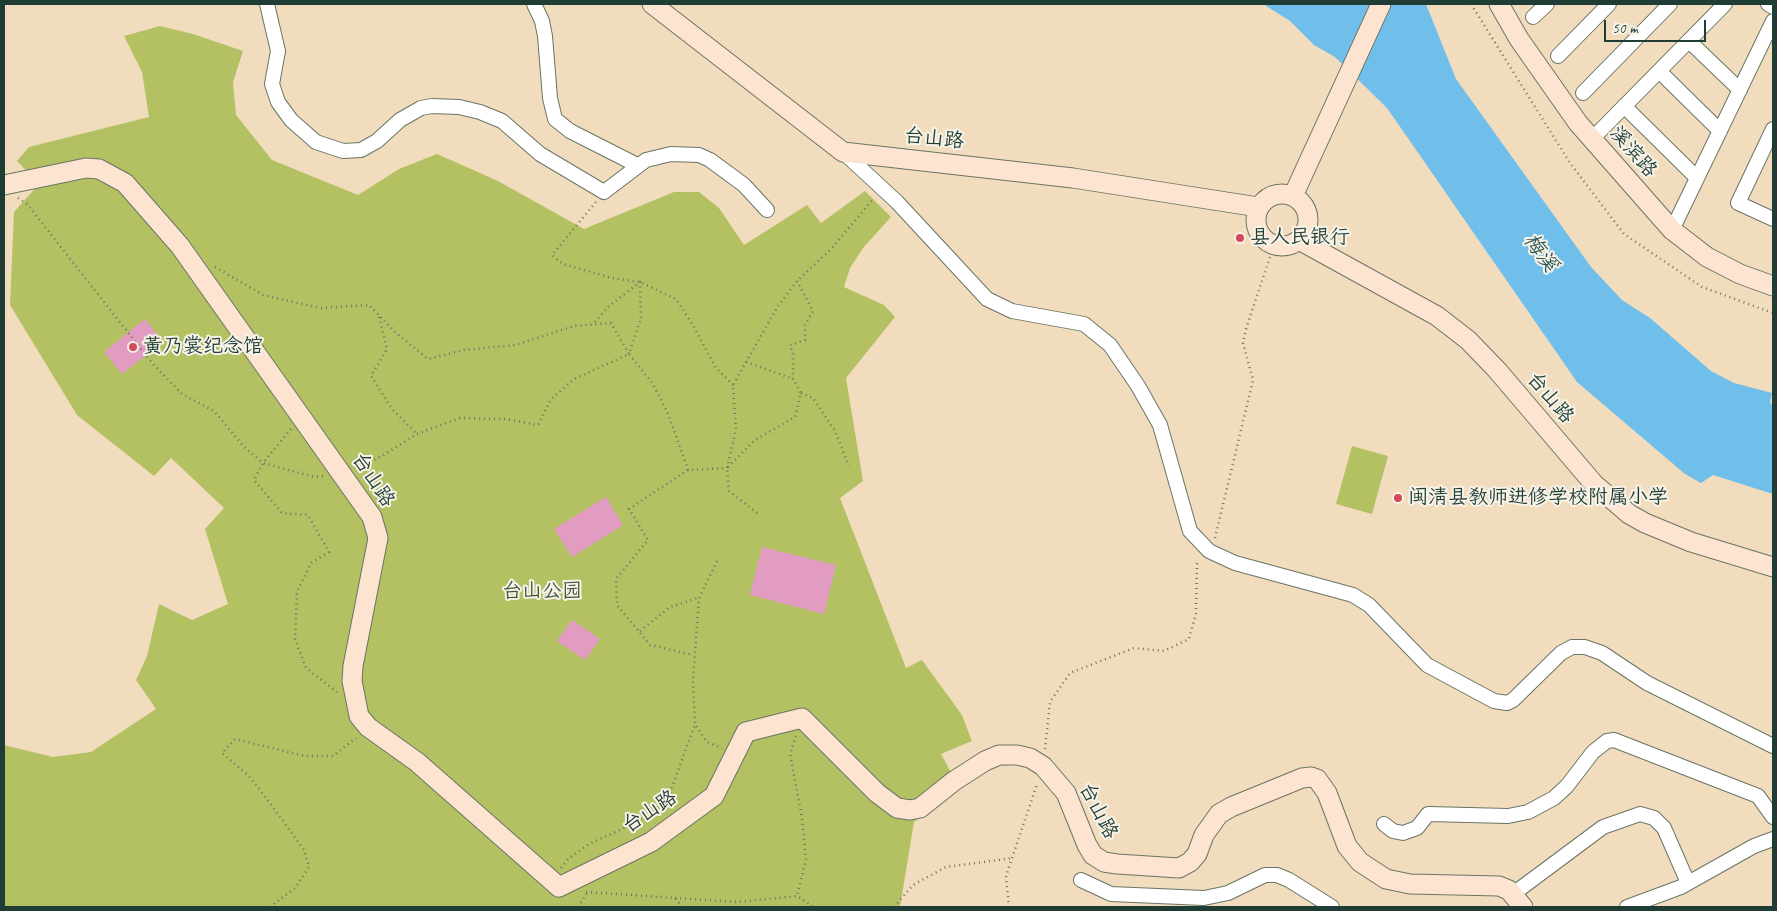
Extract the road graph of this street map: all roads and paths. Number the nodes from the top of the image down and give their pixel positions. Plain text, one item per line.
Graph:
1 (267, 4) edge
2 (534, 4) edge
3 (652, 4) edge
4 (1372, 4) edge
5 (1381, 4) edge
6 (1471, 4) edge
7 (1499, 4) edge
8 (1547, 4) edge
9 (1609, 4) edge
10 (1670, 4) edge
11 (1725, 4) edge
12 (1768, 4) edge
13 (1773, 8) edge
14 (1533, 17) dead end
15 (1773, 21) edge
16 (1689, 41) junction
17 (1558, 56) dead end
18 (1659, 71) junction
19 (1740, 90) junction
20 (1583, 93) dead end
21 (1624, 106) junction
22 (1329, 109) junction
23 (1773, 129) edge
24 (1720, 131) junction
25 (1592, 139) junction
26 (843, 152) junction
27 (637, 165) junction
28 (1697, 178) junction
29 (882, 189) junction
30 (8, 190) edge
31 (604, 192) junction
32 (1288, 195) junction
33 (1258, 207) junction
34 (766, 210) dead end
35 (1772, 217) edge
36 (1672, 230) junction
37 (1299, 240) junction
38 (1274, 245) junction
39 (213, 266) dead end
40 (796, 281) junction
41 (640, 282) junction
42 (1773, 286) edge
43 (1773, 313) edge
44 (379, 316) junction
45 (592, 325) junction
46 (628, 354) junction
47 (746, 362) junction
48 (793, 379) junction
49 (733, 385) junction
50 (801, 393) junction
51 (302, 416) junction
52 (417, 434) junction
53 (263, 463) junction
54 (849, 466) dead end
55 (727, 468) junction
56 (688, 470) junction
57 (343, 474) junction
58 (757, 513) dead end
59 (1209, 551) junction
60 (717, 561) dead end
61 (1773, 567) edge
62 (699, 598) junction
63 (640, 632) junction
64 (693, 655) junction
65 (356, 703) junction
66 (802, 718) junction
67 (695, 724) junction
68 (368, 727) junction
69 (1773, 746) edge
70 (735, 754) junction
71 (1043, 766) junction
72 (1773, 817) edge
73 (1384, 824) dead end
74 (1773, 839) edge
75 (1012, 858) junction
76 (1081, 880) dead end
77 (554, 883) junction
78 (1688, 883) junction
79 (588, 892) junction
80 (797, 896) junction
81 (675, 898) junction
82 (1518, 901) edge
83 (270, 907) edge
84 (578, 907) edge
85 (682, 907) edge
86 (814, 907) edge
87 (894, 907) edge
88 (1009, 907) edge
89 (1332, 907) edge
90 (1627, 907) edge

1 - 31 street
2 - 27 street
3 - 26 street
4 - 22 street
5 - 22 street
6 - 43 path
7 - 25 street, 溪滨路
8 - 14 street
9 - 17 street
10 - 20 street
11 - 16 street
12 - 13 street
15 - 19 street
16 - 18 street
16 - 19 street
18 - 21 street
18 - 24 street
19 - 24 street
21 - 25 street
21 - 28 street
22 - 32 street
23 - 35 street
24 - 28 street
25 - 36 street, 溪滨路
26 - 29 street
26 - 33 street, 台山路
27 - 31 street
27 - 34 street
28 - 36 street
29 - 40 path
29 - 59 street
30 - 51 street, 台山路
30 - 53 path
31 - 41 path
32 - 33 street
32 - 37 street
33 - 38 street
36 - 42 street, 溪滨路
37 - 38 street
37 - 61 street, 台山路
38 - 59 path
39 - 44 path
40 - 47 path
40 - 48 path
41 - 45 path
41 - 46 path
41 - 49 path
44 - 45 path
44 - 52 path
45 - 46 path
46 - 52 path
46 - 56 path
47 - 48 path
47 - 49 path
48 - 50 path
49 - 55 path
50 - 54 path
50 - 55 path
51 - 53 path
51 - 57 street, 台山路
52 - 57 path
53 - 57 path
53 - 65 path
55 - 56 path
55 - 58 path
56 - 63 path
57 - 65 street, 台山路
59 - 69 street
59 - 71 path
60 - 62 path
62 - 63 path
62 - 64 path
63 - 64 path
64 - 67 path
65 - 68 street, 台山路
66 - 70 street, 台山路
66 - 71 street, 台山路
66 - 80 path
67 - 70 path
67 - 77 path
68 - 77 street, 台山路
68 - 83 path
70 - 77 street, 台山路
71 - 75 path
71 - 82 street, 台山路
72 - 73 street
74 - 78 street
75 - 87 path
75 - 88 path
76 - 89 street
77 - 79 path
78 - 82 street
78 - 90 street
79 - 81 path
79 - 84 path
80 - 81 path
80 - 86 path
81 - 85 path

